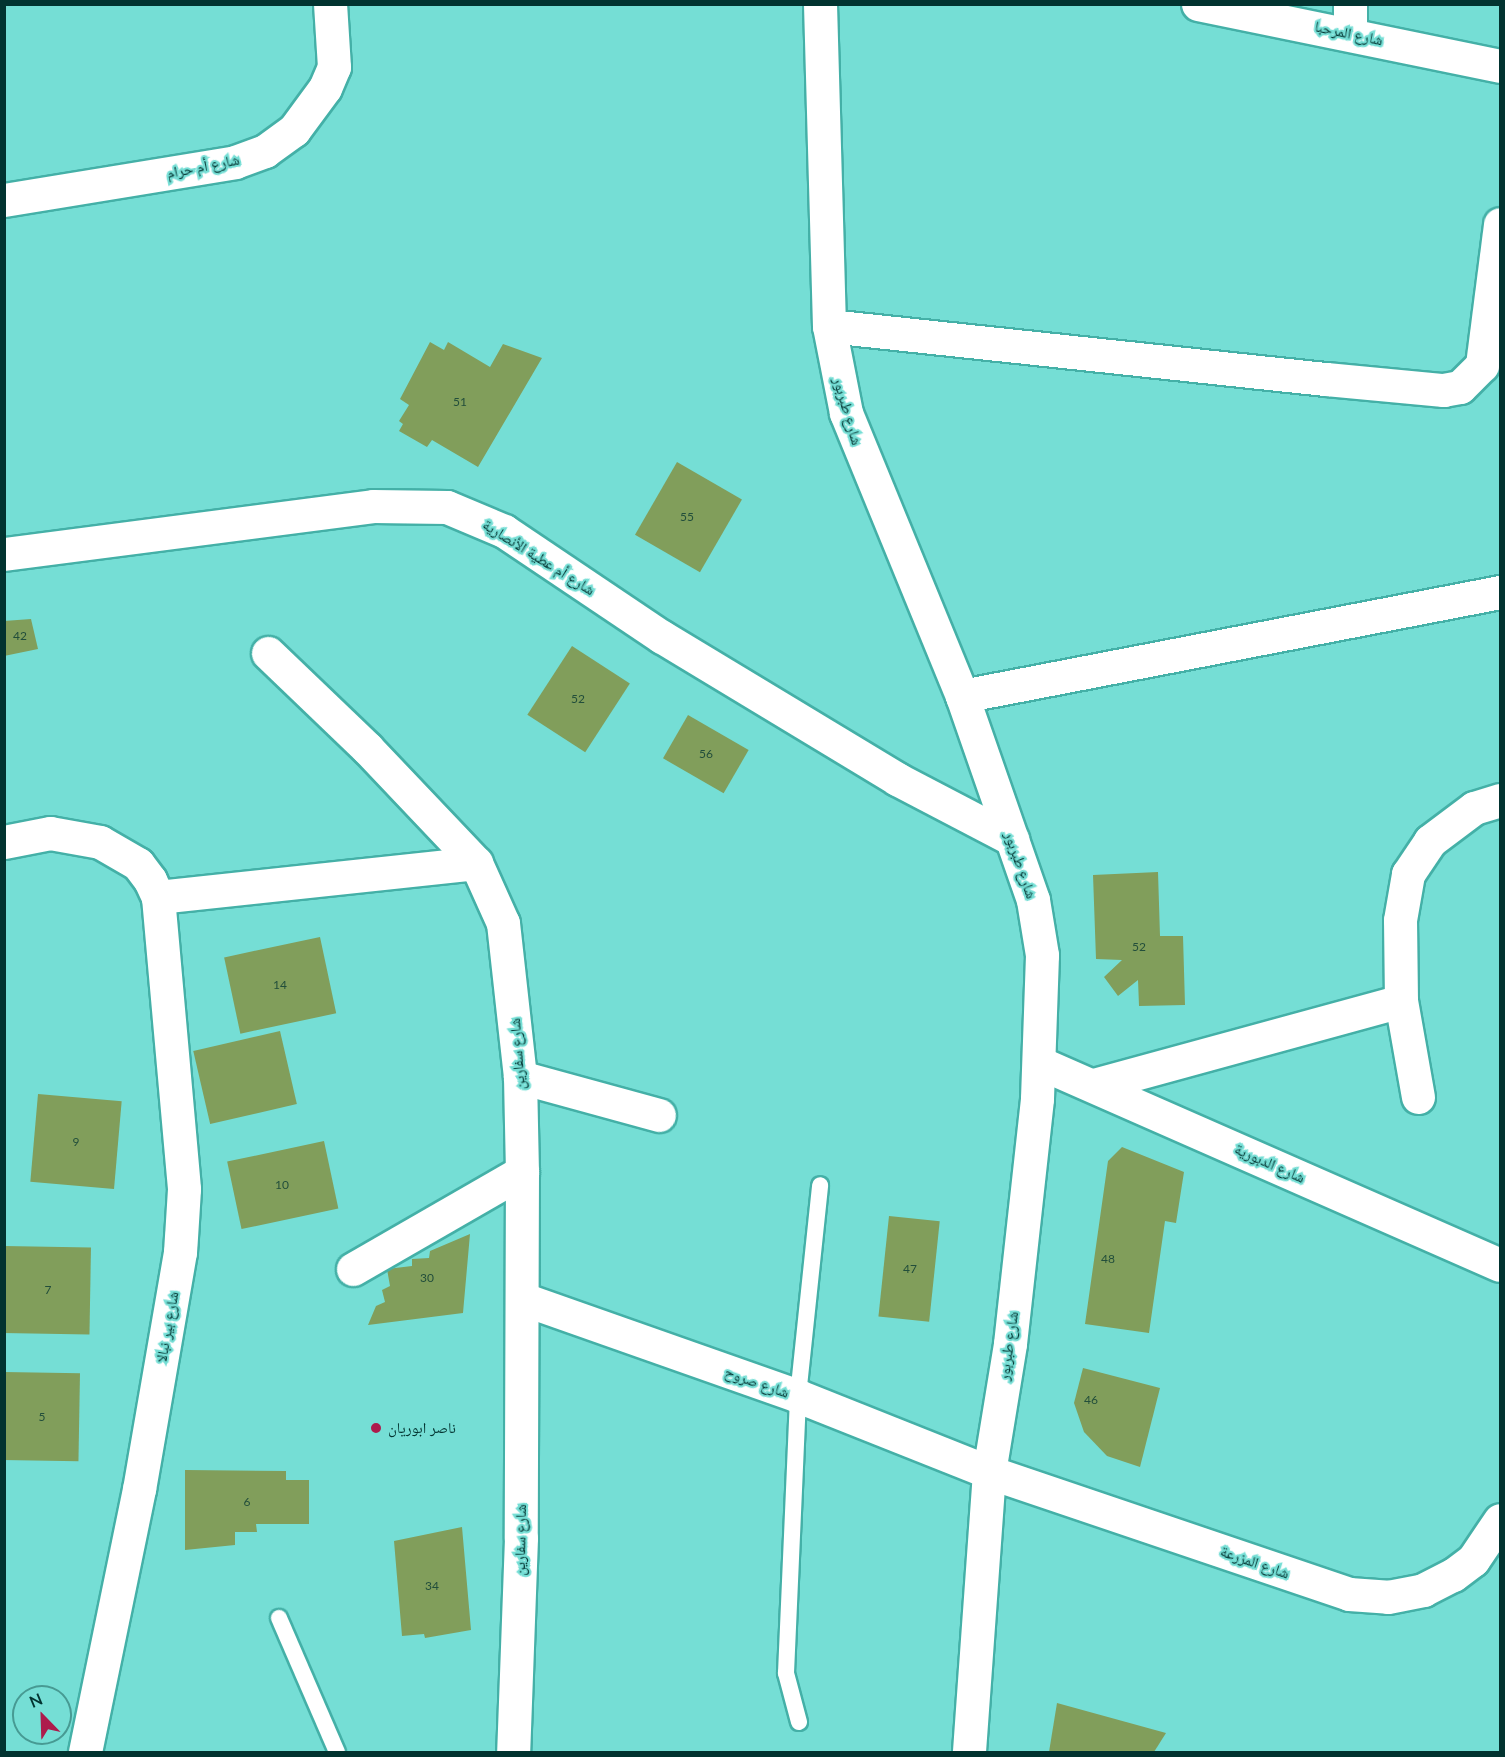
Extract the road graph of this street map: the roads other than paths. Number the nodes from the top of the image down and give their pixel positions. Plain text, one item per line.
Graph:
1 (330, 4) edge
2 (820, 4) edge
3 (1197, 4) edge
4 (1350, 18) edge
5 (1500, 66) edge
6 (4, 200) edge
7 (1500, 224) edge
8 (829, 326) junction
9 (4, 554) edge
10 (1500, 592) edge
11 (268, 652) dead end
12 (962, 696) junction
13 (1500, 800) edge
14 (1012, 839) junction
15 (4, 842) edge
16 (476, 863) junction
17 (158, 897) junction
18 (1401, 1001) junction
19 (1040, 1063) junction
20 (520, 1077) junction
21 (1094, 1085) junction
22 (1418, 1097) dead end
23 (659, 1115) dead end
24 (522, 1172) junction
25 (820, 1185) dead end
26 (1500, 1265) edge
27 (353, 1269) dead end
28 (523, 1299) junction
29 (798, 1396) junction
30 (989, 1472) junction
31 (1500, 1520) edge
32 (279, 1618) dead end
33 (799, 1722) dead end
34 (85, 1752) edge
35 (337, 1752) edge
36 (513, 1752) edge
37 (969, 1752) edge

1 - 6 street, شارع أم حرام
2 - 8 street, شارع طبربور
3 - 4 street, شارع المرحبا
4 - 5 street, شارع المرحبا
7 - 8 street
8 - 12 street, شارع طبربور
9 - 14 street, شارع أم عطية الأنصارية
10 - 12 street
11 - 16 street, شارع سفارين
12 - 14 street, شارع طبربور
13 - 18 street
14 - 19 street, شارع طبربور
15 - 17 street
16 - 17 street
16 - 20 street, شارع سفارين
17 - 34 street, شارع بير نبالا
18 - 21 street
18 - 22 street
19 - 21 street, شارع الدبورية
19 - 30 street, شارع طبربور
20 - 23 street
20 - 24 street, شارع سفارين
21 - 26 street, شارع الدبورية
24 - 27 street
24 - 28 street, شارع سفارين
25 - 29 lane
28 - 29 street, شارع صروح
28 - 36 street, شارع سفارين
29 - 30 street, شارع صروح
29 - 33 lane
30 - 31 street, شارع المزرعة
30 - 37 street, شارع طبربور
32 - 35 lane

